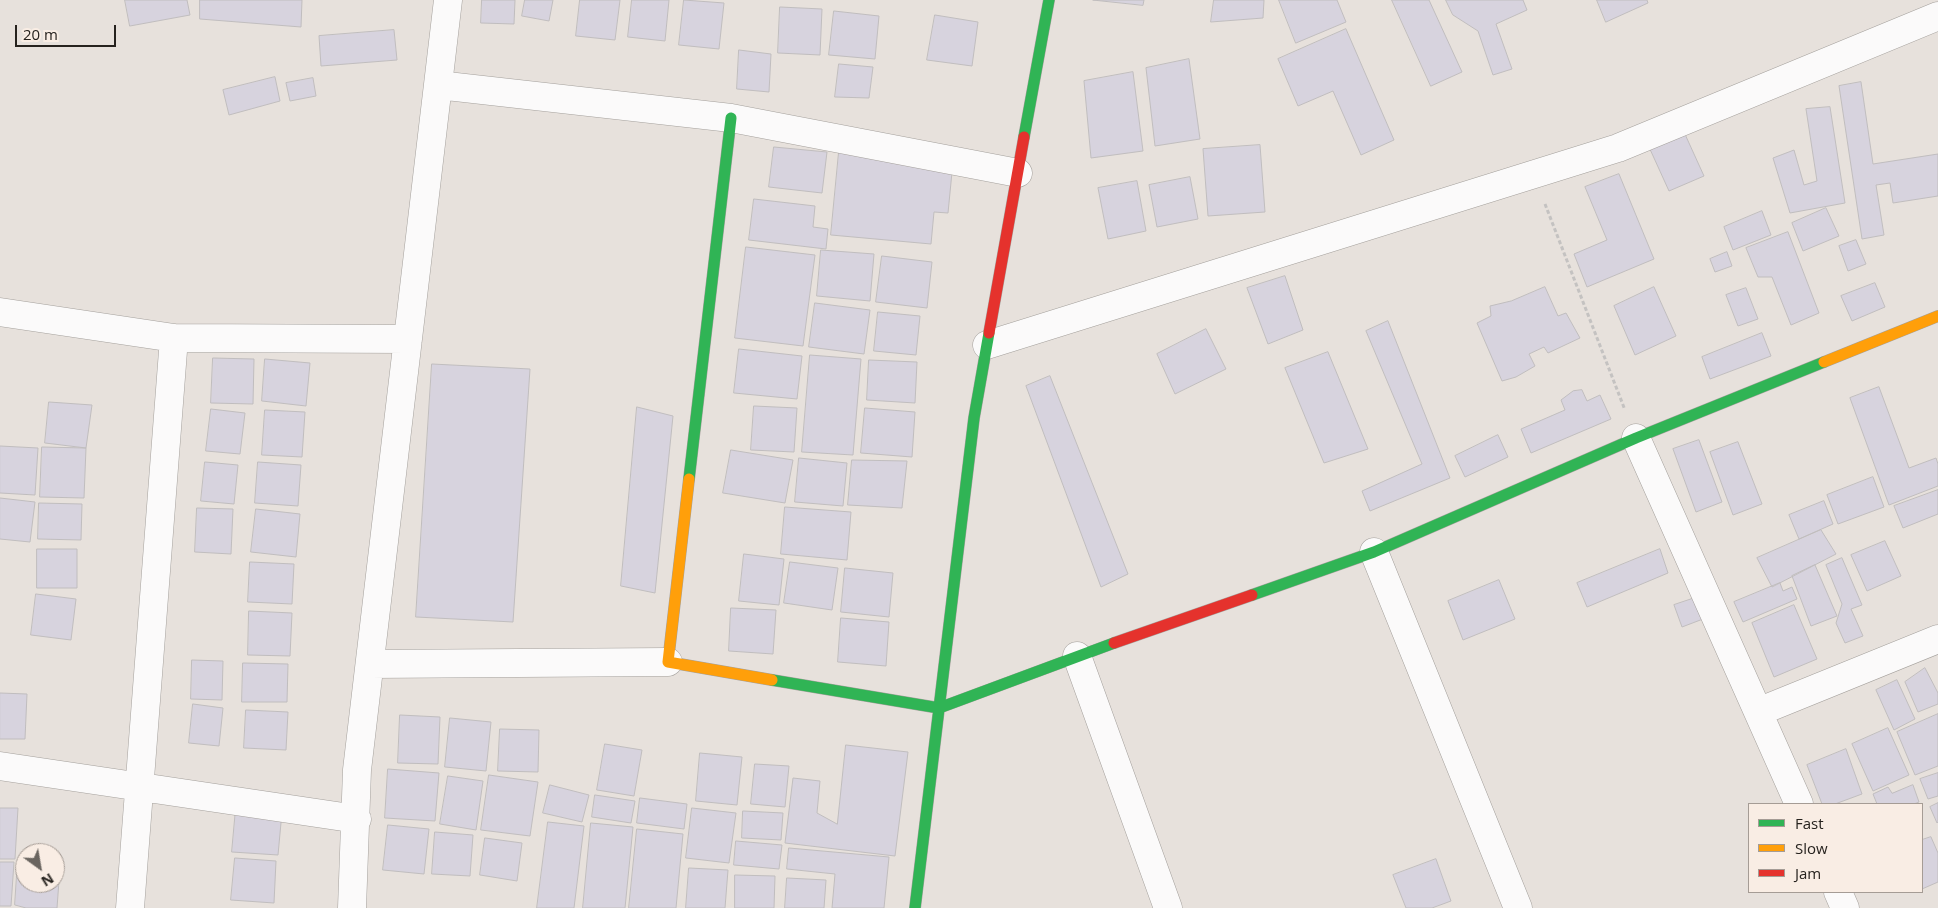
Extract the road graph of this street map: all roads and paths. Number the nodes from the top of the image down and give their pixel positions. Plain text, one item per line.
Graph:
1 (448, 0) edge
2 (1049, 0) edge
3 (1938, 16) edge
4 (438, 85) junction
5 (731, 118) junction
6 (1018, 172) junction
7 (1533, 174) junction
8 (0, 312) edge
9 (1938, 316) edge
10 (174, 338) junction
11 (408, 339) junction
12 (987, 345) junction
13 (1636, 438) junction
14 (1374, 552) junction
15 (1938, 639) edge
16 (1077, 656) junction
17 (668, 662) junction
18 (370, 664) junction
19 (939, 708) junction
20 (1758, 712) junction
21 (0, 766) edge
22 (140, 788) junction
23 (1799, 803) edge
24 (357, 819) junction
25 (1838, 893) edge
26 (130, 908) edge
27 (352, 908) edge
28 (915, 908) edge
29 (1168, 908) edge
30 (1518, 908) edge
31 (1846, 908) edge

1 - 4 street
2 - 6 street
3 - 7 street
4 - 5 street
4 - 11 street
5 - 6 street
5 - 17 street
6 - 12 street
7 - 12 street
7 - 13 path
8 - 10 street
9 - 13 street
10 - 11 street
10 - 22 street
11 - 18 street
12 - 19 street
13 - 14 street
13 - 20 street
14 - 16 street
14 - 30 street
15 - 20 street
16 - 19 street
16 - 29 street
17 - 18 street
17 - 19 street
18 - 24 street
19 - 28 street
20 - 23 street
21 - 22 street
22 - 24 street
22 - 26 street
24 - 27 street
25 - 31 street

